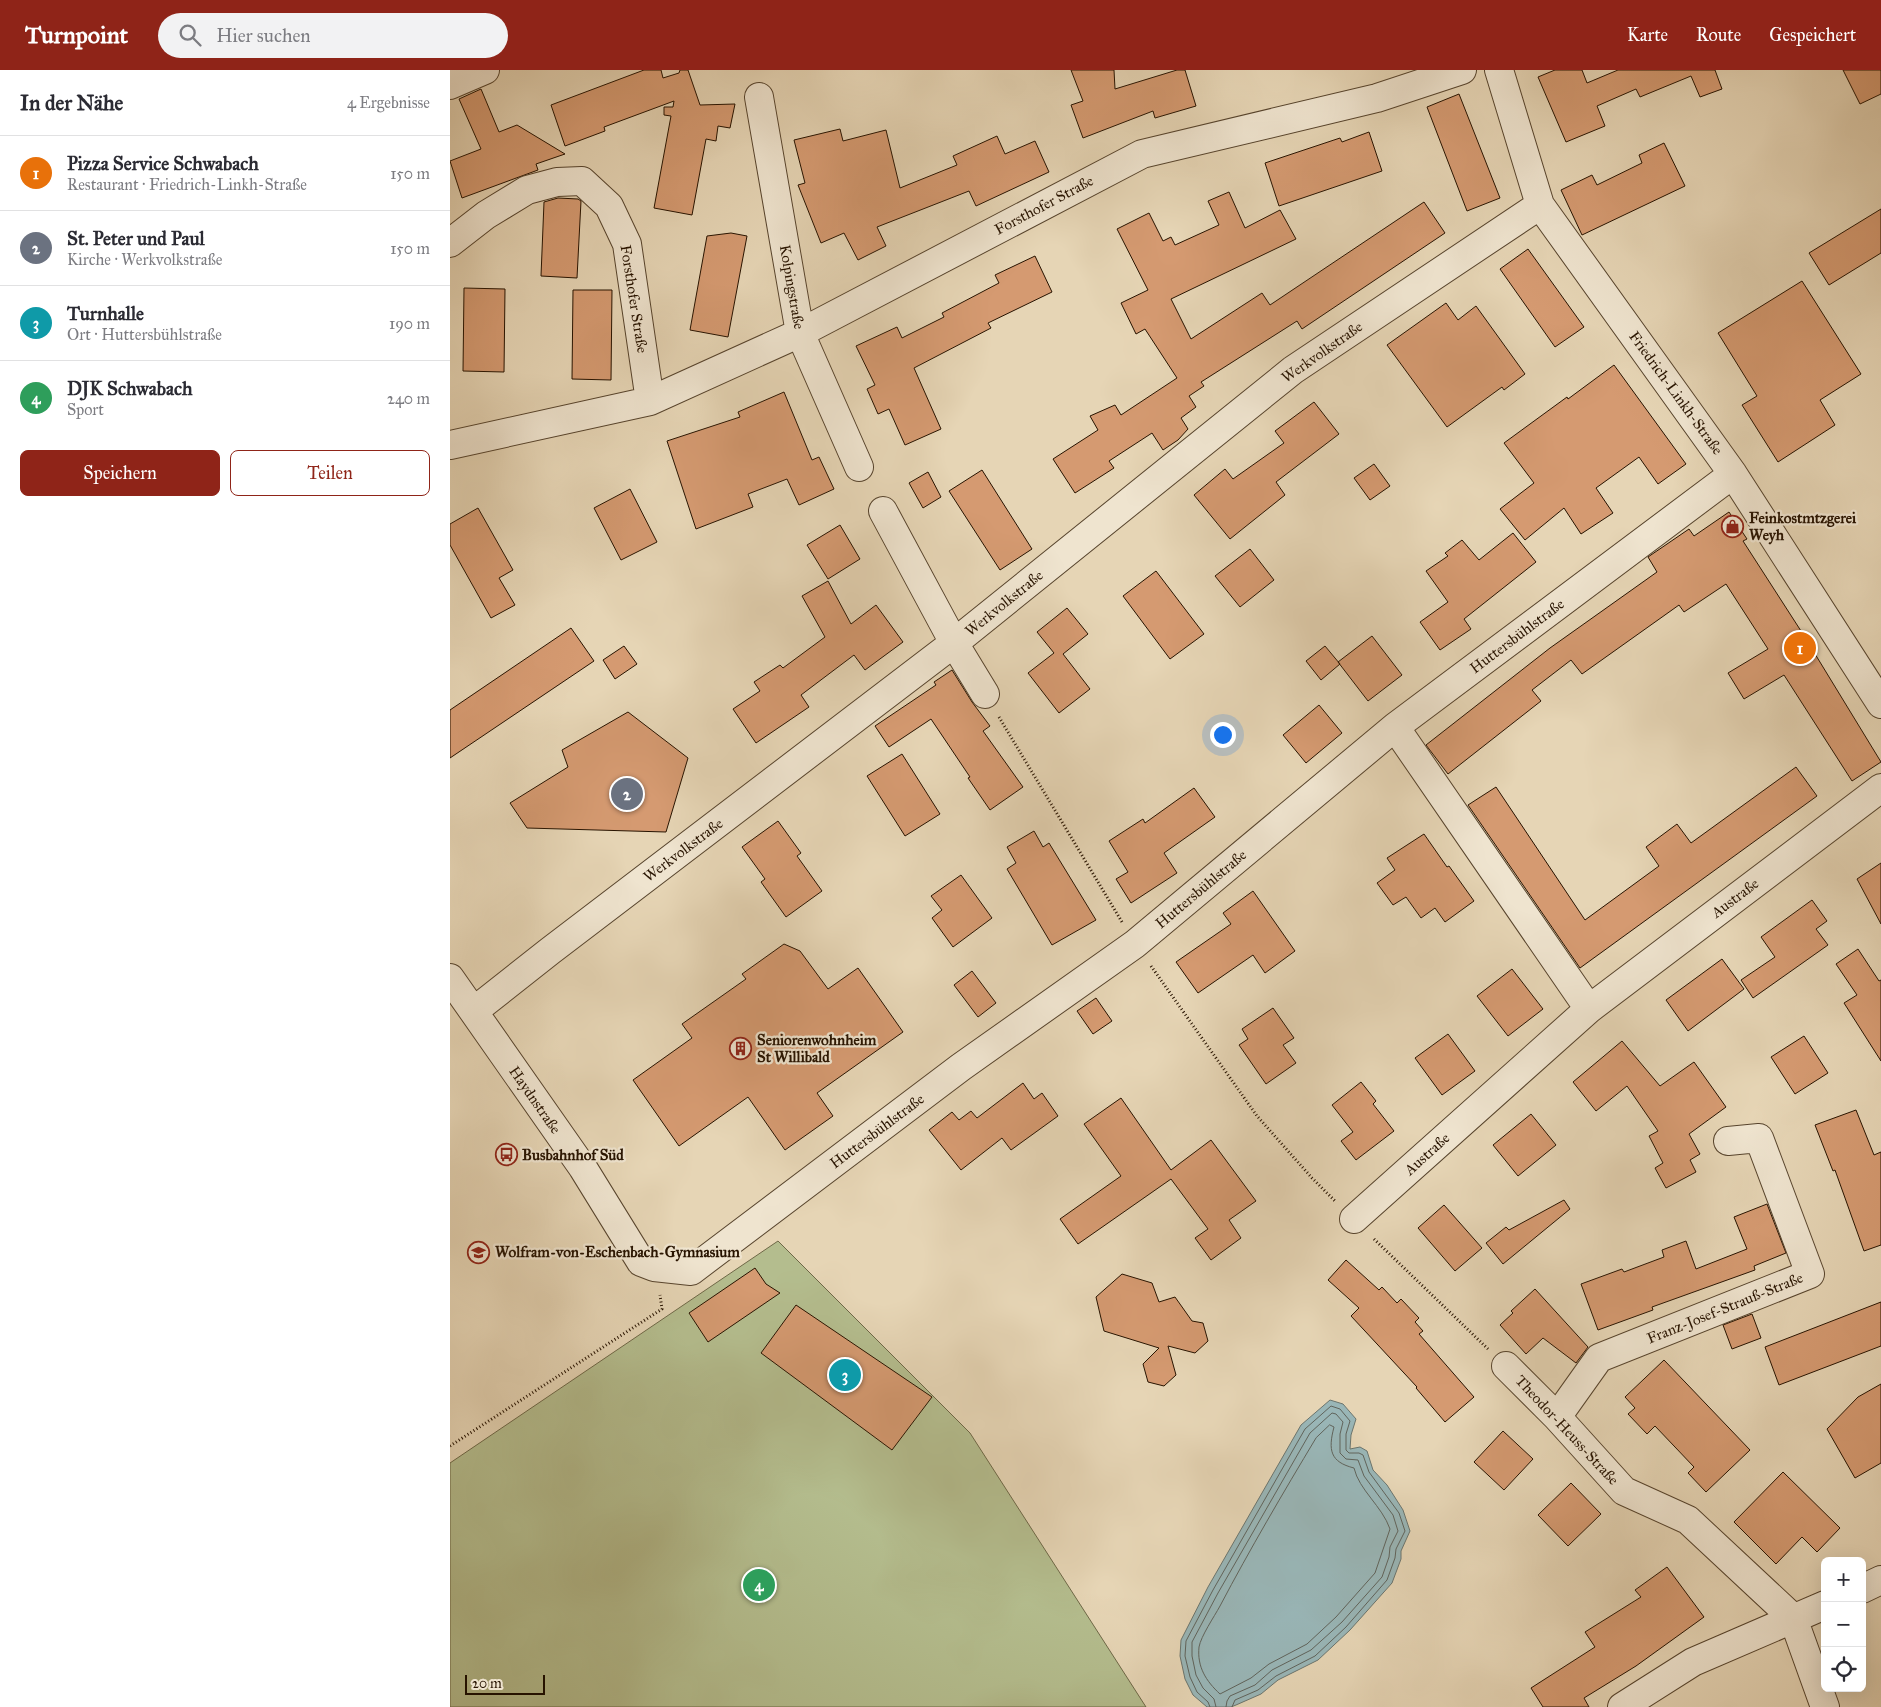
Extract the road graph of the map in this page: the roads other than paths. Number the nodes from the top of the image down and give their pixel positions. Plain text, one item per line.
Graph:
1 (484, 70) edge
2 (1462, 70) edge
3 (1499, 70) edge
4 (450, 85) edge
5 (760, 97) dead end
6 (1540, 204) junction
7 (450, 243) edge
8 (800, 333) junction
9 (650, 401) junction
10 (450, 445) edge
11 (859, 467) dead end
12 (1733, 474) junction
13 (883, 511) dead end
14 (954, 643) junction
15 (985, 694) road end
16 (1881, 704) edge
17 (1395, 727) junction
18 (1881, 788) edge
19 (450, 978) edge
20 (1589, 1009) junction
21 (474, 1011) junction
22 (1728, 1141) dead end
23 (1354, 1219) road end
24 (654, 1267) joint
25 (1506, 1366) road end
26 (1557, 1417) junction
27 (1881, 1580) edge
28 (1866, 1586) edge
29 (1821, 1607) edge
30 (1793, 1618) junction
31 (1622, 1707) edge
32 (1825, 1707) edge

1 - 4 street
2 - 8 street, Forsthofer Straße
3 - 6 street, Friedrich-Linkh-Straße
5 - 8 street, Kolpingstraße
6 - 12 street, Friedrich-Linkh-Straße
6 - 14 street, Werkvolkstraße
7 - 9 street, Forsthofer Straße
8 - 9 street, Forsthofer Straße
8 - 11 street, Kolpingstraße
9 - 10 street, Forsthofer Straße
12 - 16 street, Friedrich-Linkh-Straße
12 - 17 street, Huttersbühlstraße
13 - 14 street
14 - 15 street
14 - 21 street, Werkvolkstraße
17 - 20 street
17 - 24 street, Huttersbühlstraße
18 - 20 street, Austraße
19 - 21 street, Haydnstraße
20 - 23 street, Austraße
21 - 24 street, Haydnstraße
22 - 26 street, Franz-Josef-Strauß-Straße
25 - 26 street, Theodor-Heuss-Straße
26 - 30 street, Theodor-Heuss-Straße
27 - 28 street
29 - 30 street
30 - 31 street
30 - 32 street

